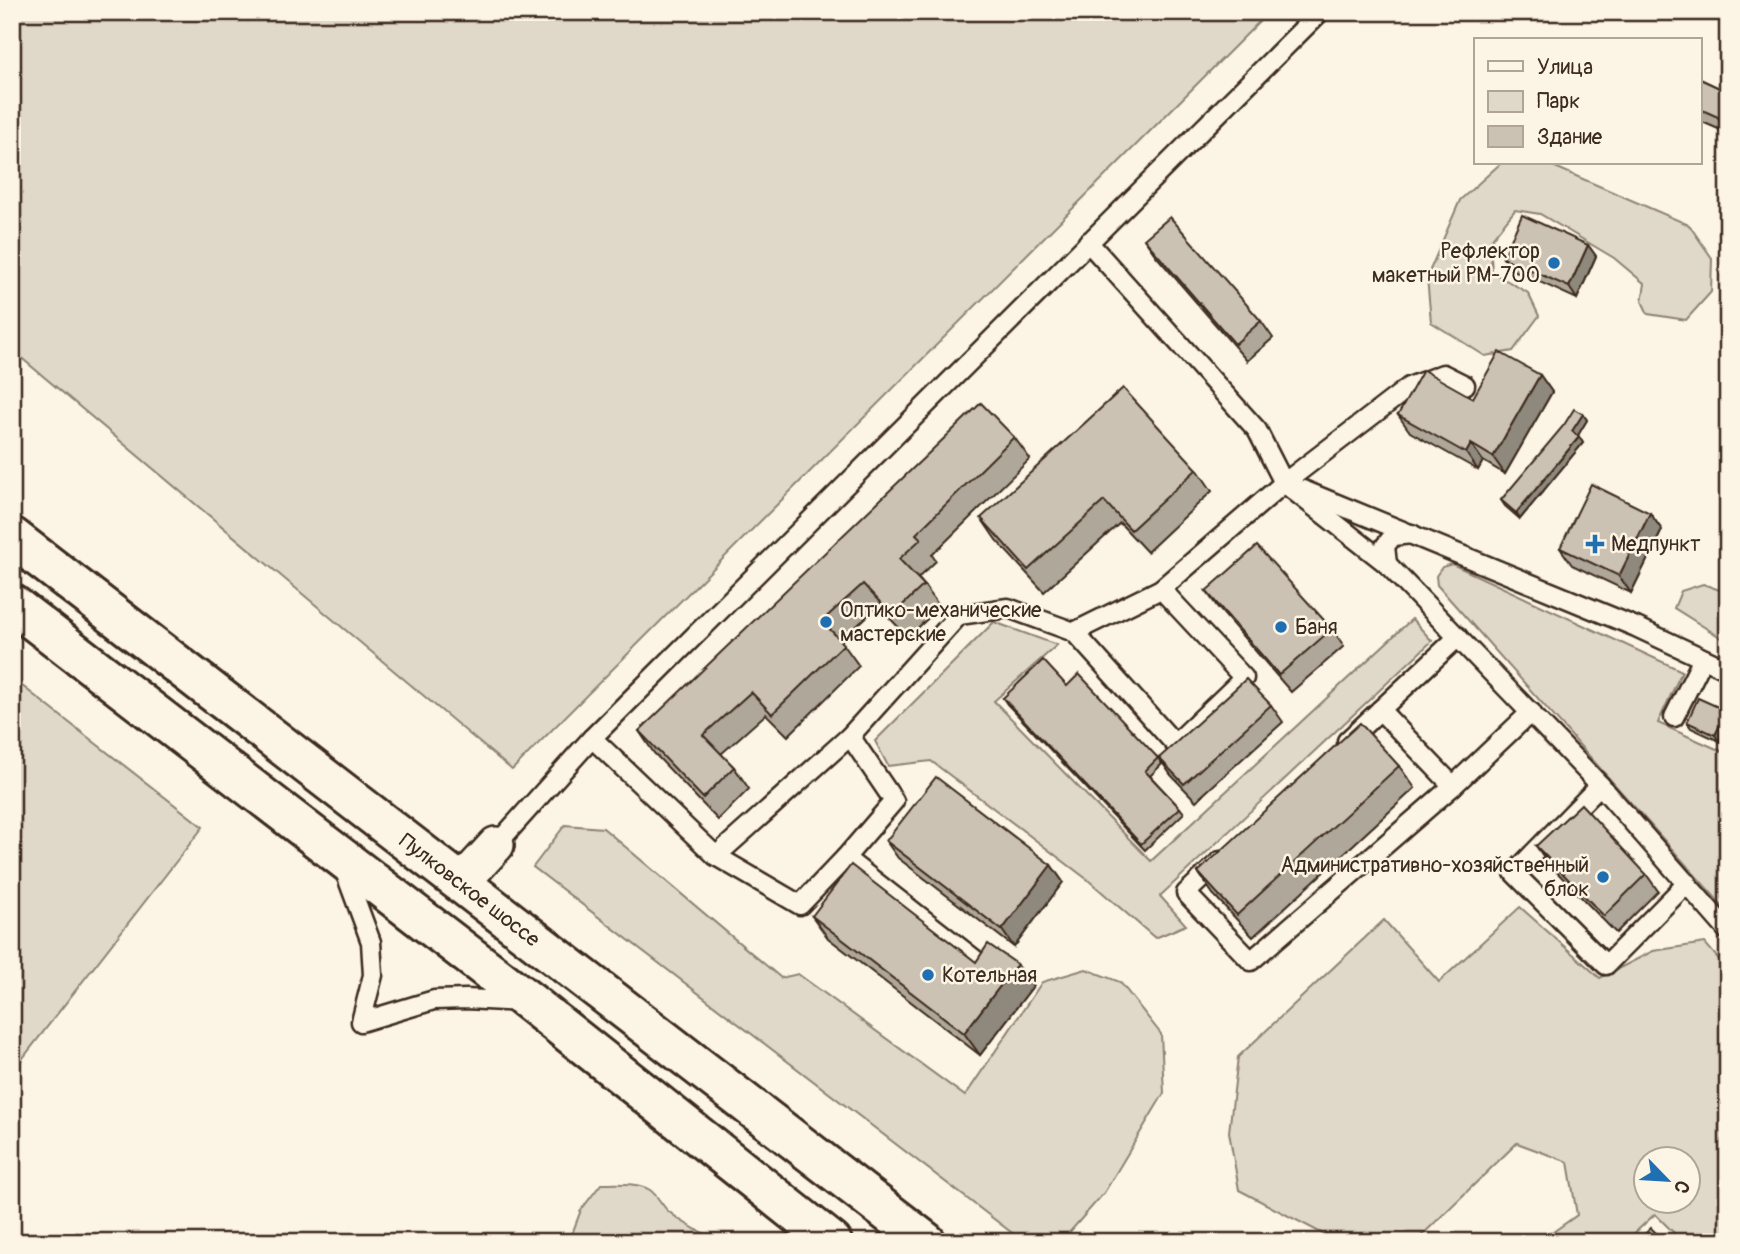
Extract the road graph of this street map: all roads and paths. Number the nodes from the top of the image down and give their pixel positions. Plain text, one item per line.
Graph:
1 (1320, 12) edge
2 (1088, 242) junction
3 (1465, 385) dead end
4 (1284, 483) junction
5 (1412, 534) junction
6 (12, 537) edge
7 (1387, 564) junction
8 (1161, 589) junction
9 (12, 604) edge
10 (1074, 632) junction
11 (1458, 636) junction
12 (1703, 659) junction
13 (1728, 670) edge
14 (1380, 710) junction
15 (1531, 712) junction
16 (1674, 717) dead end
17 (850, 736) junction
18 (592, 738) junction
19 (1332, 756) edge
20 (1600, 785) junction
21 (1453, 786) junction
22 (496, 845) joint
23 (1235, 847) edge
24 (340, 856) junction
25 (716, 856) junction
26 (845, 858) junction
27 (461, 883) junction
28 (1687, 883) junction
29 (1728, 931) edge
30 (982, 965) edge
31 (531, 1003) junction
32 (832, 1242) edge
33 (926, 1242) edge

1 - 2 lane
2 - 4 lane
2 - 18 lane
3 - 4 lane
4 - 5 lane
4 - 7 lane
4 - 8 lane
5 - 7 lane
5 - 12 lane
6 - 27 highway, Пулковское шоссе
7 - 11 lane
8 - 10 lane
8 - 10 lane
9 - 24 highway
10 - 17 lane
11 - 14 lane
11 - 15 lane
12 - 13 lane
12 - 16 lane
14 - 19 lane
14 - 21 lane
15 - 20 lane
15 - 21 lane
17 - 25 lane
17 - 26 lane
18 - 22 lane
18 - 25 lane
20 - 28 lane
20 - 28 lane
21 - 23 lane
22 - 27 street
24 - 31 highway
24 - 31 lane
25 - 26 lane
26 - 30 lane
27 - 33 highway, Пулковское шоссе
28 - 29 lane
31 - 32 highway

